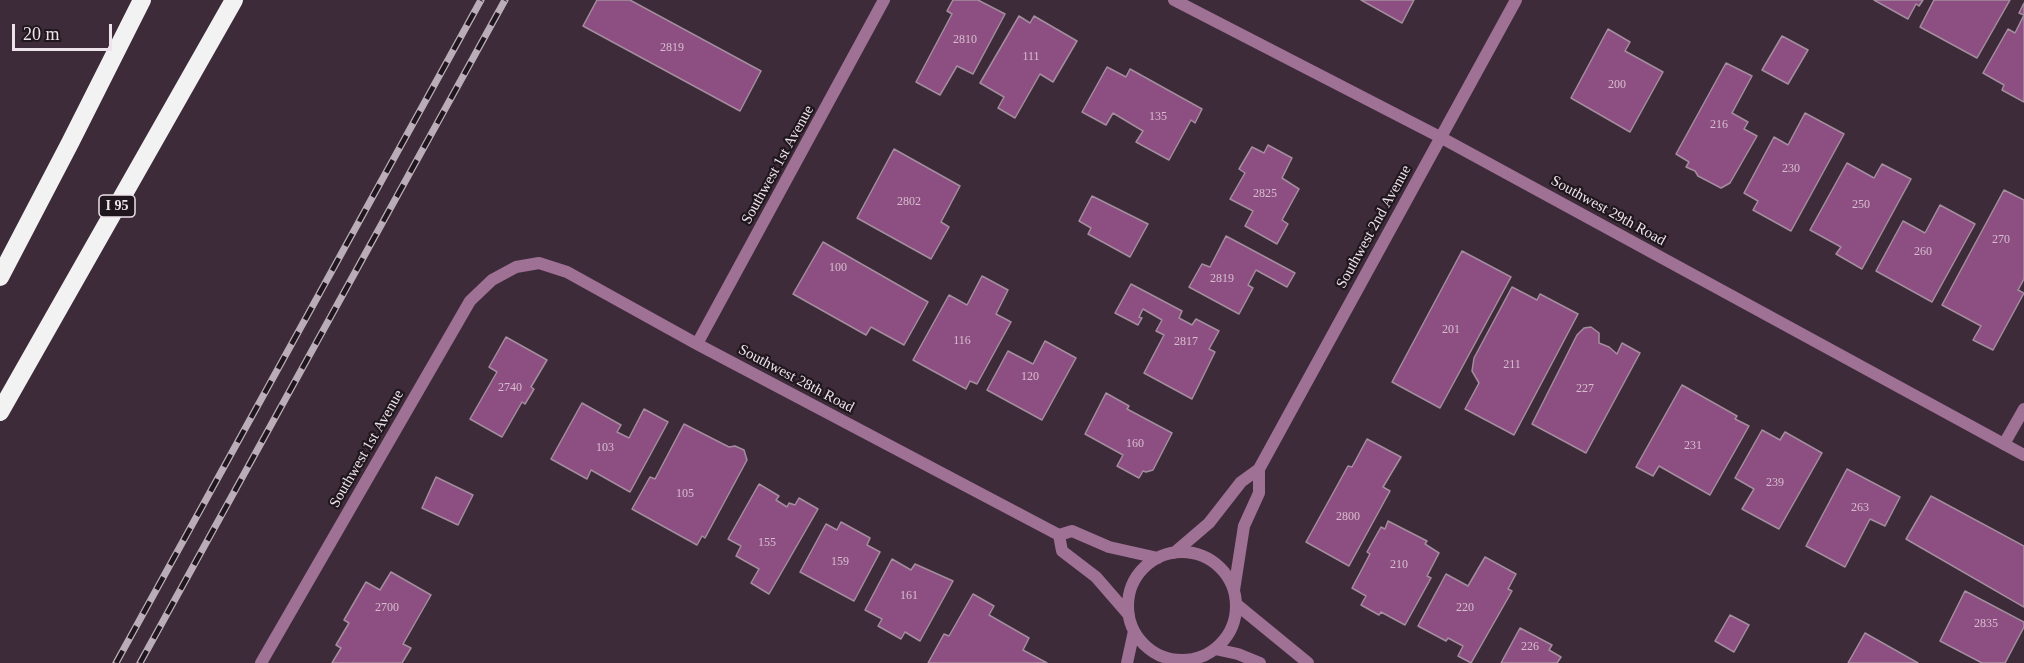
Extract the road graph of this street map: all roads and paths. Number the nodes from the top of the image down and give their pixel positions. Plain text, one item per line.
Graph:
1 (142, 0) edge
2 (234, 0) edge
3 (884, 0) edge
4 (1174, 0) edge
5 (1516, 0) edge
6 (1440, 137) junction
7 (516, 267) joint
8 (0, 277) edge
9 (698, 344) junction
10 (2024, 409) edge
11 (0, 412) edge
12 (2004, 444) junction
13 (2024, 455) edge
14 (1259, 469) junction
15 (1059, 535) junction
16 (1174, 553) junction
17 (1158, 558) junction
18 (1234, 590) junction
19 (1236, 604) junction
20 (1129, 615) junction
21 (1134, 631) junction
22 (1215, 649) junction
23 (1190, 661) edge
24 (261, 663) edge
25 (1127, 663) edge
26 (1260, 663) edge
27 (1308, 663) edge

1 - 8 highway
2 - 11 highway, I 95
3 - 9 street, Southwest 1st Avenue
4 - 6 street, Southwest 29th Road
5 - 6 street, Southwest 2nd Avenue
6 - 12 street, Southwest 29th Road
6 - 14 street, Southwest 2nd Avenue
7 - 9 street, Southwest 28th Road
7 - 24 street, Southwest 1st Avenue
9 - 15 street, Southwest 28th Road
10 - 12 street
12 - 13 street, Southwest 29th Road
14 - 16 street, Southwest 2nd Avenue
14 - 18 street, Southwest 2nd Avenue
15 - 17 street, Southwest 28th Road
15 - 20 street
16 - 17 street
16 - 18 street
17 - 20 street
18 - 19 street
19 - 22 street
19 - 27 street
20 - 21 street
21 - 23 street
21 - 25 street
22 - 23 street
22 - 26 street

